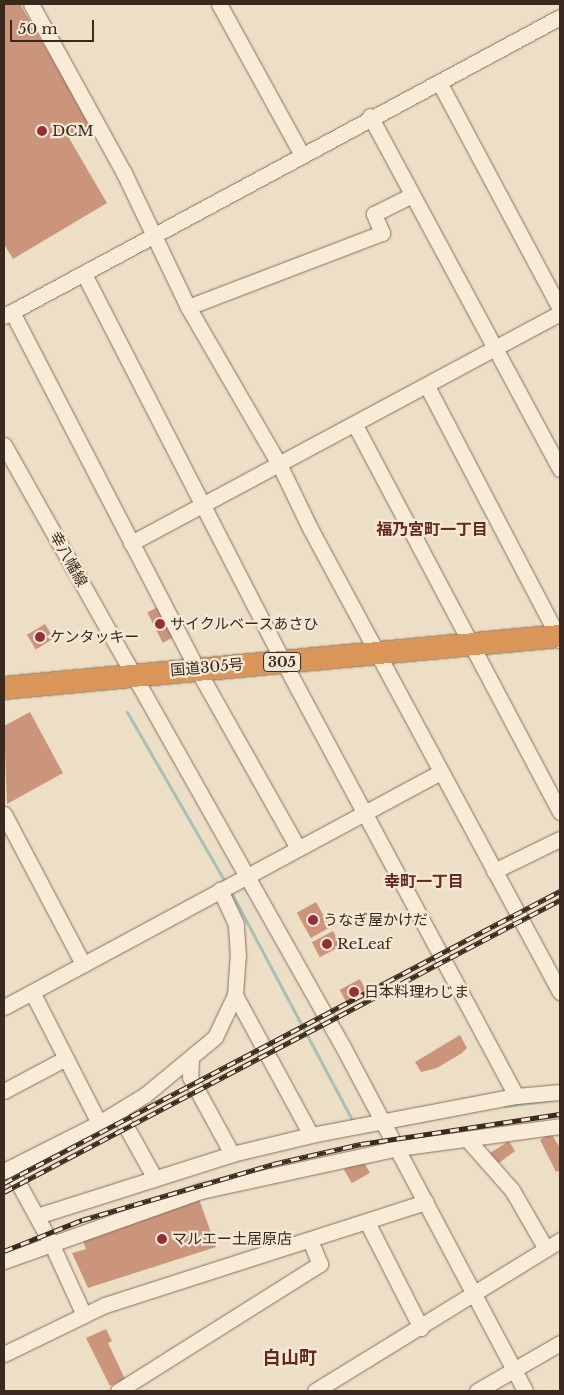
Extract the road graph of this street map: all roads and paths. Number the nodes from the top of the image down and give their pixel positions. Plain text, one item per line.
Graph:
1 (31, 4) edge
2 (219, 4) edge
3 (560, 17) edge
4 (439, 82) junction
5 (370, 116) junction
6 (301, 154) junction
7 (412, 195) junction
8 (153, 235) junction
9 (84, 274) junction
10 (188, 307) junction
11 (560, 309) edge
12 (560, 313) edge
13 (8, 314) edge
14 (495, 349) junction
15 (427, 386) junction
16 (355, 425) junction
17 (4, 445) edge
18 (280, 466) junction
19 (560, 469) edge
20 (203, 507) junction
21 (131, 543) junction
22 (560, 638) edge
23 (471, 645) junction
24 (378, 653) junction
25 (283, 661) junction
26 (196, 667) junction
27 (131, 675) junction
28 (4, 688) edge
29 (441, 772) junction
30 (367, 812) junction
31 (560, 812) edge
32 (4, 814) edge
33 (560, 839) edge
34 (298, 848) junction
35 (494, 871) junction
36 (248, 876) junction
37 (220, 890) junction
38 (83, 964) junction
39 (32, 992) junction
40 (560, 992) edge
41 (235, 995) junction
42 (4, 1007) edge
43 (66, 1058) junction
44 (191, 1059) junction
45 (4, 1092) edge
46 (560, 1092) edge
47 (516, 1096) junction
48 (118, 1112) junction
49 (382, 1120) junction
50 (99, 1124) junction
51 (560, 1126) edge
52 (311, 1135) junction
53 (467, 1139) junction
54 (398, 1148) junction
55 (232, 1154) junction
56 (7, 1169) edge
57 (154, 1177) junction
58 (426, 1202) junction
59 (37, 1216) junction
60 (367, 1222) junction
61 (560, 1240) edge
62 (310, 1241) junction
63 (51, 1243) junction
64 (546, 1249) junction
65 (4, 1261) edge
66 (474, 1293) junction
67 (84, 1315) junction
68 (421, 1328) junction
69 (560, 1343) edge
70 (4, 1354) edge
71 (514, 1370) junction
72 (118, 1391) edge
73 (315, 1391) edge
74 (477, 1391) edge
75 (525, 1391) edge

1 - 8 street
2 - 6 street
3 - 4 street
4 - 5 street
4 - 11 street
5 - 6 street
5 - 7 street
6 - 8 street
7 - 10 street
7 - 14 street
8 - 9 street
8 - 10 street
9 - 13 street
9 - 20 street
10 - 18 street
12 - 14 street
13 - 21 street
14 - 15 street
14 - 19 street
15 - 16 street
15 - 22 street
16 - 18 street
16 - 23 street
17 - 27 street, 幸八幡線
18 - 20 street
18 - 24 street
20 - 21 street
20 - 25 street
21 - 26 street
22 - 23 highway, 国道305号 / 305
23 - 24 highway, 国道305号 / 305
23 - 31 street
24 - 25 highway, 国道305号 / 305
24 - 29 street
25 - 26 highway, 国道305号 / 305
25 - 30 street
26 - 27 highway, 国道305号 / 305
26 - 34 street
27 - 28 highway, 国道305号 / 305
27 - 36 street, 幸八幡線
29 - 30 street
29 - 35 street
30 - 34 street
30 - 47 street
32 - 38 street
33 - 35 street
34 - 36 street
35 - 40 street
36 - 37 street
36 - 49 street, 幸八幡線
37 - 38 street
37 - 41 street
38 - 39 street
39 - 42 street
39 - 43 street
41 - 44 street
41 - 52 street
43 - 45 street
43 - 50 street
44 - 48 street
44 - 55 street
46 - 47 street
47 - 49 street
48 - 50 street
48 - 57 street
49 - 52 street
49 - 54 street, 幸八幡線
50 - 56 street
51 - 53 street
52 - 55 street
53 - 54 street
53 - 64 street
54 - 58 street, 幸八幡線
54 - 63 street
55 - 57 street
56 - 59 street
57 - 59 street
58 - 60 street
58 - 66 street, 幸八幡線
59 - 63 street
60 - 62 street
60 - 68 street
61 - 64 street
62 - 67 street
62 - 72 street
63 - 65 street
63 - 67 street
64 - 66 street
66 - 68 street
66 - 71 street, 幸八幡線
67 - 70 street
68 - 73 street
69 - 71 street
71 - 74 street
71 - 75 street, 幸八幡線

